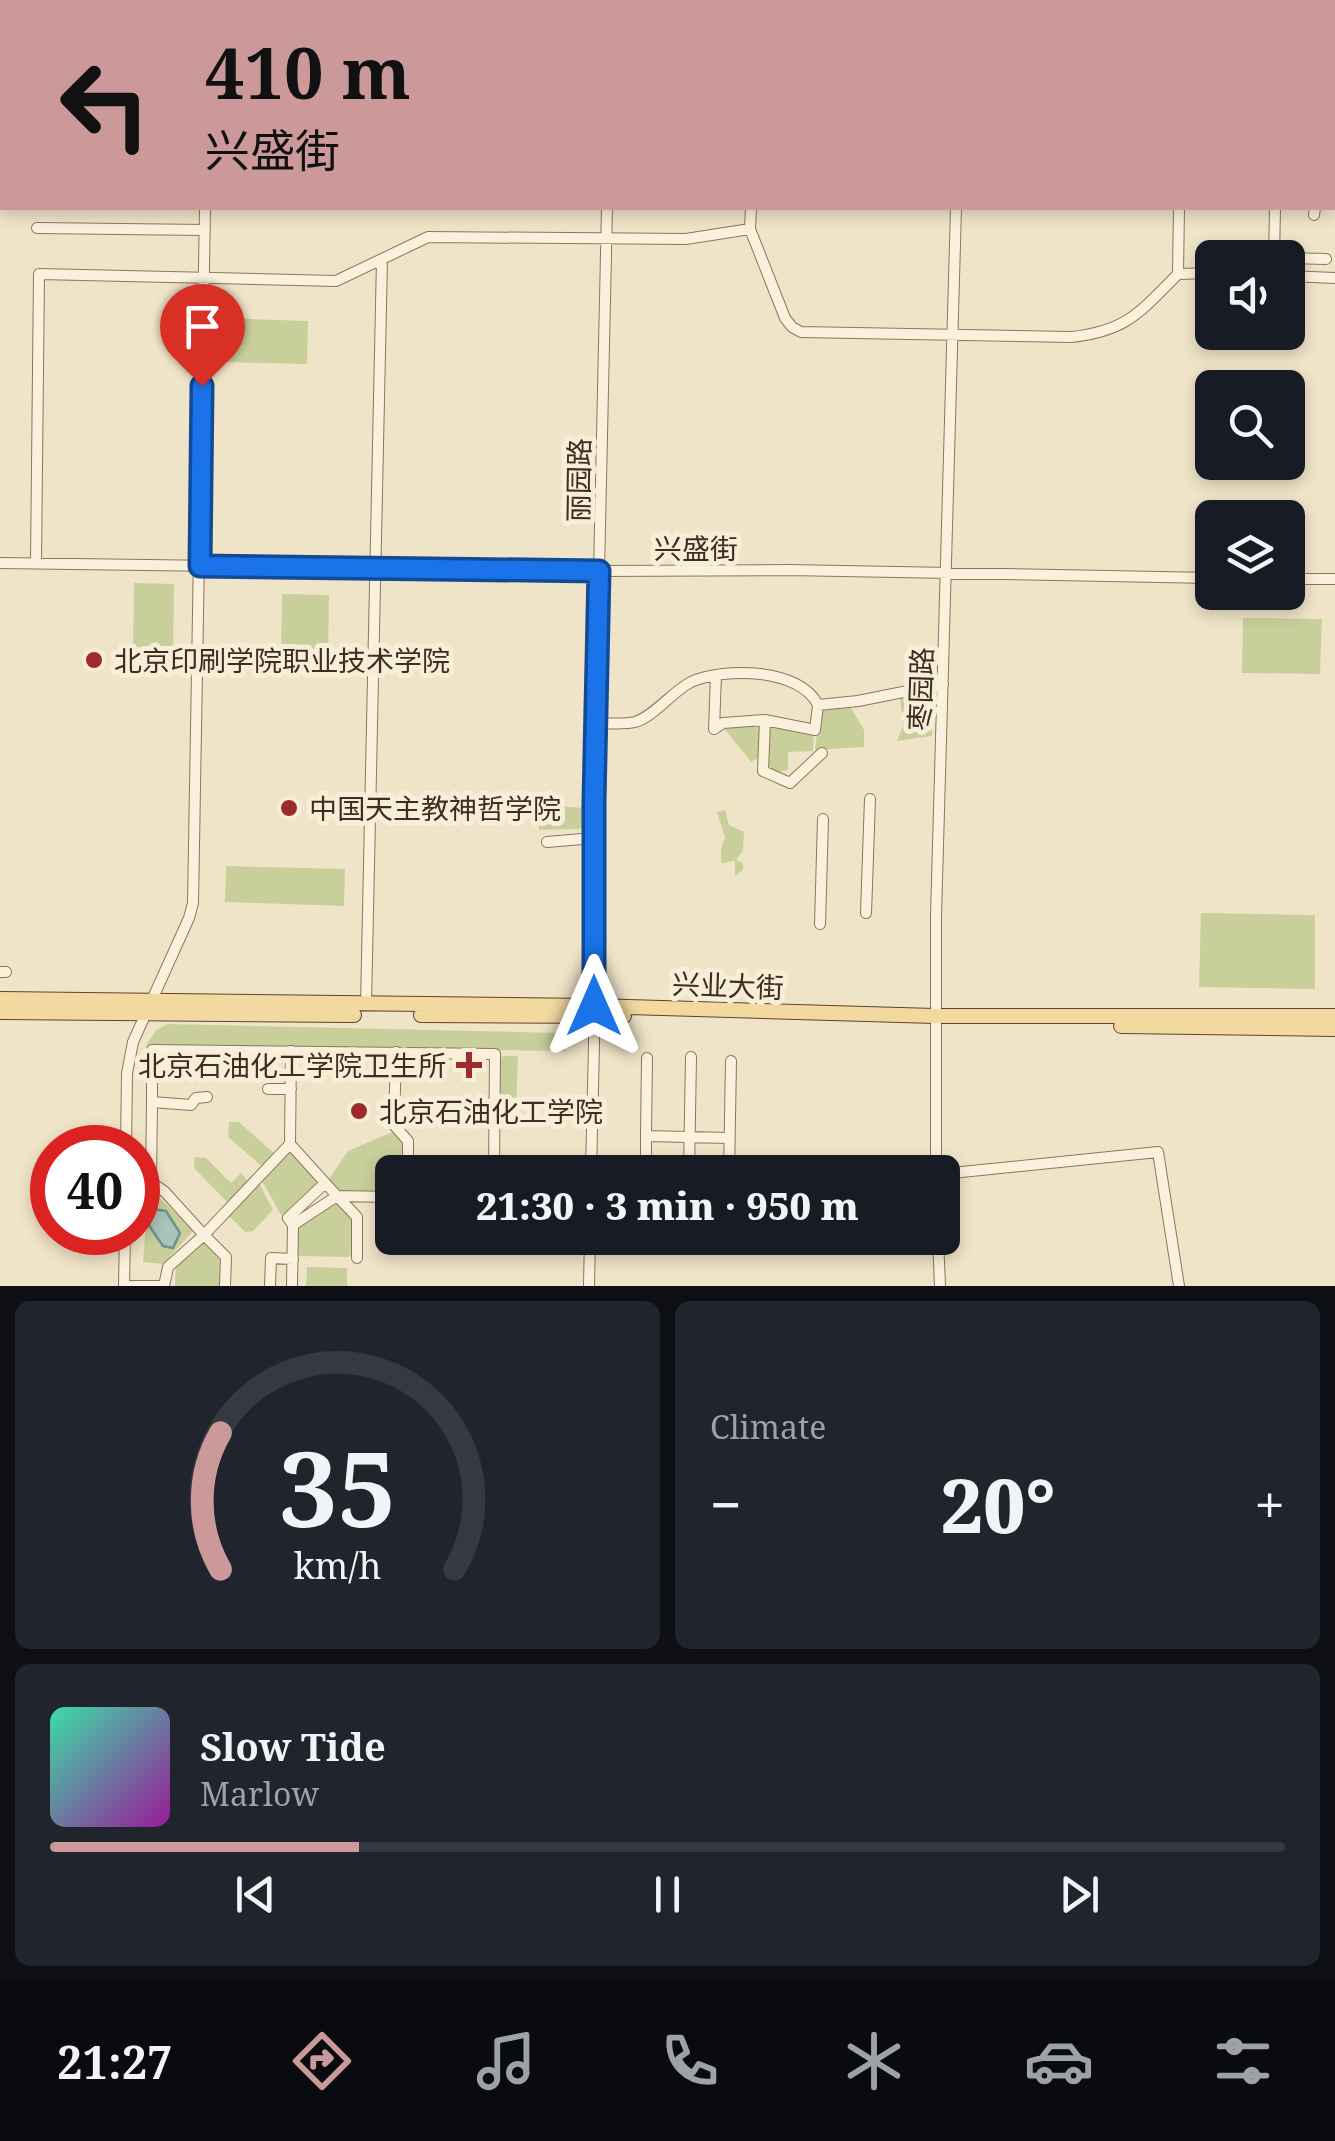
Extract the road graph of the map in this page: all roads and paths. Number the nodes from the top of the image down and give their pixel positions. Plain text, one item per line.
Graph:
1 (206, 210) edge
2 (607, 210) edge
3 (751, 210) edge
4 (956, 210) edge
5 (1179, 210) edge
6 (1274, 210) edge
7 (37, 228) dead end
8 (750, 229) junction
9 (205, 230) junction
10 (606, 239) junction
11 (1274, 240) edge
12 (1305, 258) edge
13 (1326, 258) dead end
14 (382, 259) junction
15 (1178, 274) junction
16 (1195, 274) edge
17 (1305, 277) edge
18 (1335, 278) edge
19 (204, 279) junction
20 (953, 336) junction
21 (0, 563) edge
22 (36, 563) junction
23 (200, 566) junction
24 (375, 568) junction
25 (599, 571) junction
26 (946, 574) junction
27 (1195, 578) edge
28 (1305, 579) edge
29 (1335, 580) edge
30 (716, 675) junction
31 (943, 684) junction
32 (818, 705) junction
33 (765, 720) junction
34 (596, 723) junction
35 (822, 753) dead end
36 (870, 799) dead end
37 (822, 819) dead end
38 (594, 838) junction
39 (547, 842) dead end
40 (866, 914) dead end
41 (820, 924) dead end
42 (0, 999) edge
43 (148, 1006) junction
44 (366, 1006) junction
45 (0, 1012) edge
46 (594, 1012) junction
47 (1335, 1016) edge
48 (935, 1021) junction
49 (1335, 1029) edge
50 (291, 1051) junction
51 (396, 1052) junction
52 (691, 1057) dead end
53 (647, 1058) dead end
54 (731, 1060) dead end
55 (268, 1089) dead end
56 (290, 1089) junction
57 (207, 1097) dead end
58 (152, 1102) junction
59 (127, 1125) edge
60 (646, 1136) junction
61 (688, 1138) junction
62 (729, 1138) junction
63 (290, 1144) junction
64 (408, 1155) edge
65 (494, 1155) edge
66 (591, 1155) edge
67 (646, 1155) edge
68 (688, 1155) edge
69 (729, 1155) edge
70 (939, 1155) edge
71 (960, 1171) edge
72 (325, 1182) junction
73 (337, 1196) junction
74 (375, 1197) edge
75 (293, 1225) junction
76 (204, 1235) junction
77 (125, 1255) edge
78 (590, 1255) edge
79 (939, 1255) edge
80 (292, 1258) junction
81 (357, 1258) dead end
82 (124, 1286) edge
83 (164, 1286) edge
84 (224, 1286) edge
85 (270, 1286) edge
86 (292, 1286) edge
87 (589, 1286) edge
88 (940, 1286) edge
89 (1179, 1286) edge

1 - 9 street
2 - 10 street, 丽园路
3 - 8 street
4 - 20 street, 枣园路
5 - 15 street
6 - 11 street
7 - 9 street
8 - 10 street
8 - 20 street
9 - 19 street
10 - 14 street
10 - 25 street, 丽园路
12 - 13 street
14 - 19 street
14 - 24 street
15 - 16 street
15 - 20 street
17 - 18 street
19 - 22 street
19 - 23 street
20 - 26 street, 枣园路
21 - 22 street, 兴盛街
22 - 23 street, 兴盛街
23 - 24 street, 兴盛街
23 - 43 street
24 - 25 street, 兴盛街
24 - 44 street
25 - 26 street, 兴盛街
25 - 34 street, 丽园路
26 - 27 street, 兴盛街
26 - 31 street, 枣园路
28 - 29 street
30 - 32 street
30 - 33 street
30 - 34 street
31 - 32 street
31 - 48 street, 枣园路
32 - 33 street
33 - 35 street
34 - 38 street, 丽园路
36 - 40 street
37 - 41 street
38 - 39 street
38 - 46 street, 丽园路
42 - 43 main road, 兴业大街
43 - 44 main road, 兴业大街
43 - 45 main road, 兴业大街
43 - 46 main road, 兴业大街
43 - 59 street
44 - 46 main road, 兴业大街
46 - 48 main road, 兴业大街
46 - 66 street, 丽园路
47 - 48 main road, 兴业大街
48 - 49 main road, 兴业大街
48 - 70 street, 枣园路
50 - 51 street
50 - 56 street
50 - 58 street
51 - 64 street
51 - 65 street
52 - 61 street
53 - 60 street
54 - 62 street
55 - 56 street
56 - 63 street
57 - 58 street
58 - 76 street
60 - 61 street
60 - 67 street
61 - 62 street
61 - 68 street
62 - 69 street
63 - 72 street
63 - 76 street
71 - 89 street
72 - 73 street
72 - 75 street
73 - 74 street
73 - 75 street
73 - 81 street
75 - 80 street
76 - 83 street
76 - 84 street
77 - 82 street
78 - 87 street
79 - 88 street
80 - 85 street
80 - 86 street
82 - 83 street

